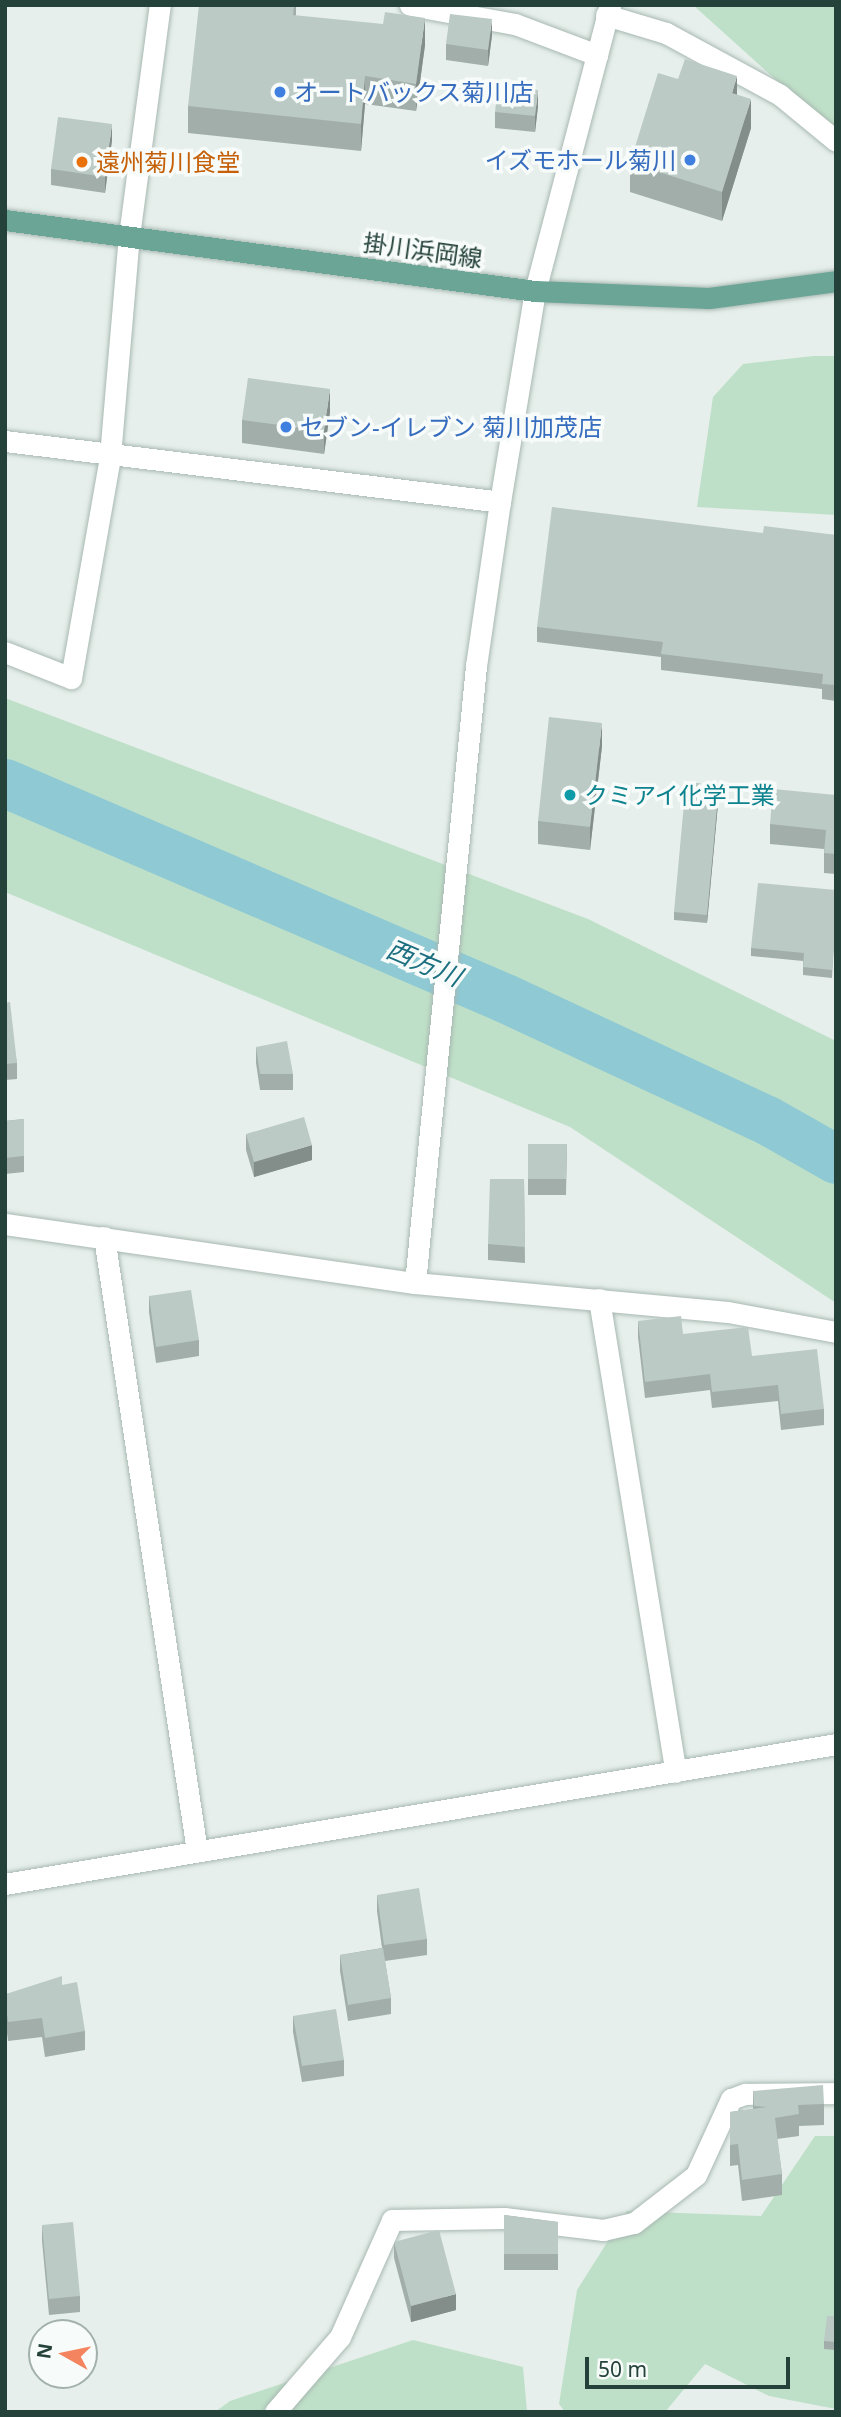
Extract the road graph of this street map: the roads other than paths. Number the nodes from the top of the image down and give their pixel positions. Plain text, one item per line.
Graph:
1 (160, 5) edge
2 (410, 5) edge
3 (608, 10) edge
4 (597, 55) junction
5 (836, 141) edge
6 (5, 220) edge
7 (129, 236) junction
8 (836, 281) edge
9 (535, 291) junction
10 (5, 441) edge
11 (110, 456) junction
12 (500, 502) junction
13 (5, 652) edge
14 (5, 1224) edge
15 (104, 1237) junction
16 (415, 1283) junction
17 (599, 1300) junction
18 (836, 1332) edge
19 (836, 1744) edge
20 (676, 1772) junction
21 (197, 1851) junction
22 (5, 1884) edge
23 (836, 2093) edge
24 (275, 2412) edge

1 - 7 street
2 - 4 street
3 - 4 street
3 - 5 street
4 - 9 street
6 - 7 main road, 掛川浜岡線
7 - 9 main road, 掛川浜岡線
7 - 11 street
8 - 9 main road, 掛川浜岡線
9 - 12 street
10 - 11 street
11 - 12 street
11 - 13 street
12 - 16 street
14 - 15 street
15 - 16 street
15 - 21 street
16 - 17 street
17 - 18 street
17 - 20 street
19 - 20 street
20 - 21 street
21 - 22 street
23 - 24 street

